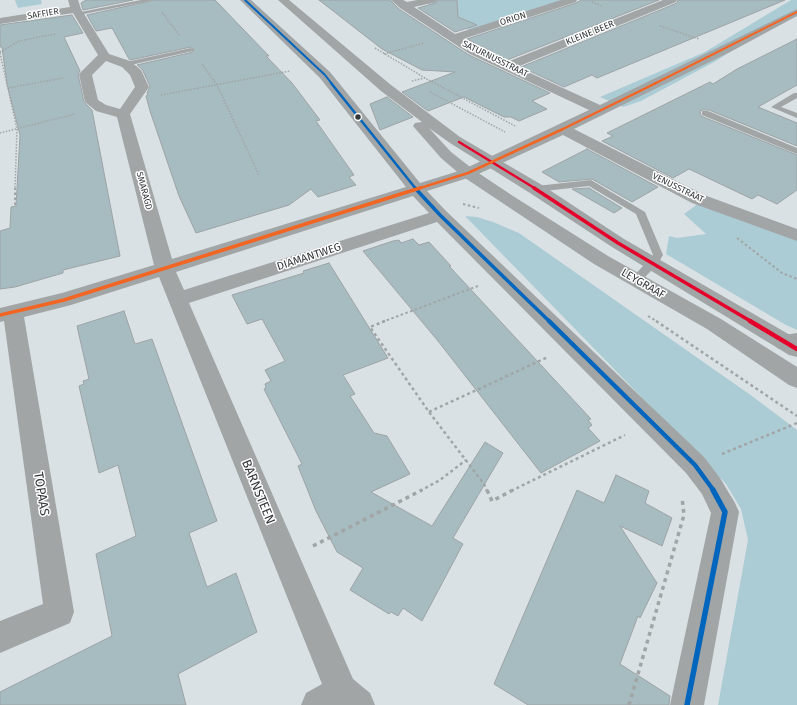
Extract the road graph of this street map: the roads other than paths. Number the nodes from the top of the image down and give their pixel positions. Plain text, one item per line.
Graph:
1 (150, 0) edge
2 (245, 0) edge
3 (283, 0) edge
4 (432, 0) edge
5 (572, 0) edge
6 (672, 0) edge
7 (400, 3) edge
8 (76, 7) edge
9 (797, 12) edge
10 (0, 21) edge
11 (452, 37) junction
12 (191, 50) dead end
13 (104, 56) junction
14 (126, 64) junction
15 (508, 66) junction
16 (386, 88) junction
17 (797, 95) edge
18 (600, 110) junction
19 (705, 113) dead end
20 (123, 114) junction
21 (797, 116) edge
22 (563, 129) junction
23 (797, 151) edge
24 (493, 163) junction
25 (468, 173) junction
26 (536, 189) junction
27 (416, 190) junction
28 (440, 215) junction
29 (797, 235) edge
30 (653, 263) junction
31 (165, 268) junction
32 (636, 279) junction
33 (179, 299) junction
34 (6, 314) edge
35 (793, 344) edge
36 (797, 379) edge
37 (0, 637) edge
38 (339, 700) edge
39 (687, 705) edge

1 - 8 lane
2 - 27 street
3 - 16 street, LEYGRAAF
4 - 7 street
5 - 11 street, ORION
6 - 15 street, KLEINE BEER
7 - 11 street, SATURNUSSTRAAT
8 - 10 street, SAFFIER
8 - 13 street
9 - 18 street
11 - 15 street, SATURNUSSTRAAT
12 - 14 lane
13 - 14 street
13 - 20 street
14 - 20 street
15 - 18 street, SATURNUSSTRAAT
16 - 24 street, LEYGRAAF
16 - 25 street, LEYGRAAF
17 - 21 lane
18 - 22 street
19 - 23 lane
20 - 31 street, SMARAGD
22 - 24 street
22 - 29 street, VENUSSTRAAT
24 - 25 street
24 - 26 street, LEYGRAAF
25 - 27 street
25 - 32 street, LEYGRAAF
26 - 30 street, LEYGRAAF
26 - 30 lane
27 - 28 street
27 - 31 street
28 - 33 street, DIAMANTWEG
28 - 39 street
30 - 32 lane
30 - 35 street, LEYGRAAF
31 - 33 street, BARNSTEEN
31 - 34 street
32 - 36 street, LEYGRAAF
33 - 38 street, BARNSTEEN
34 - 37 street, TOPAAS

